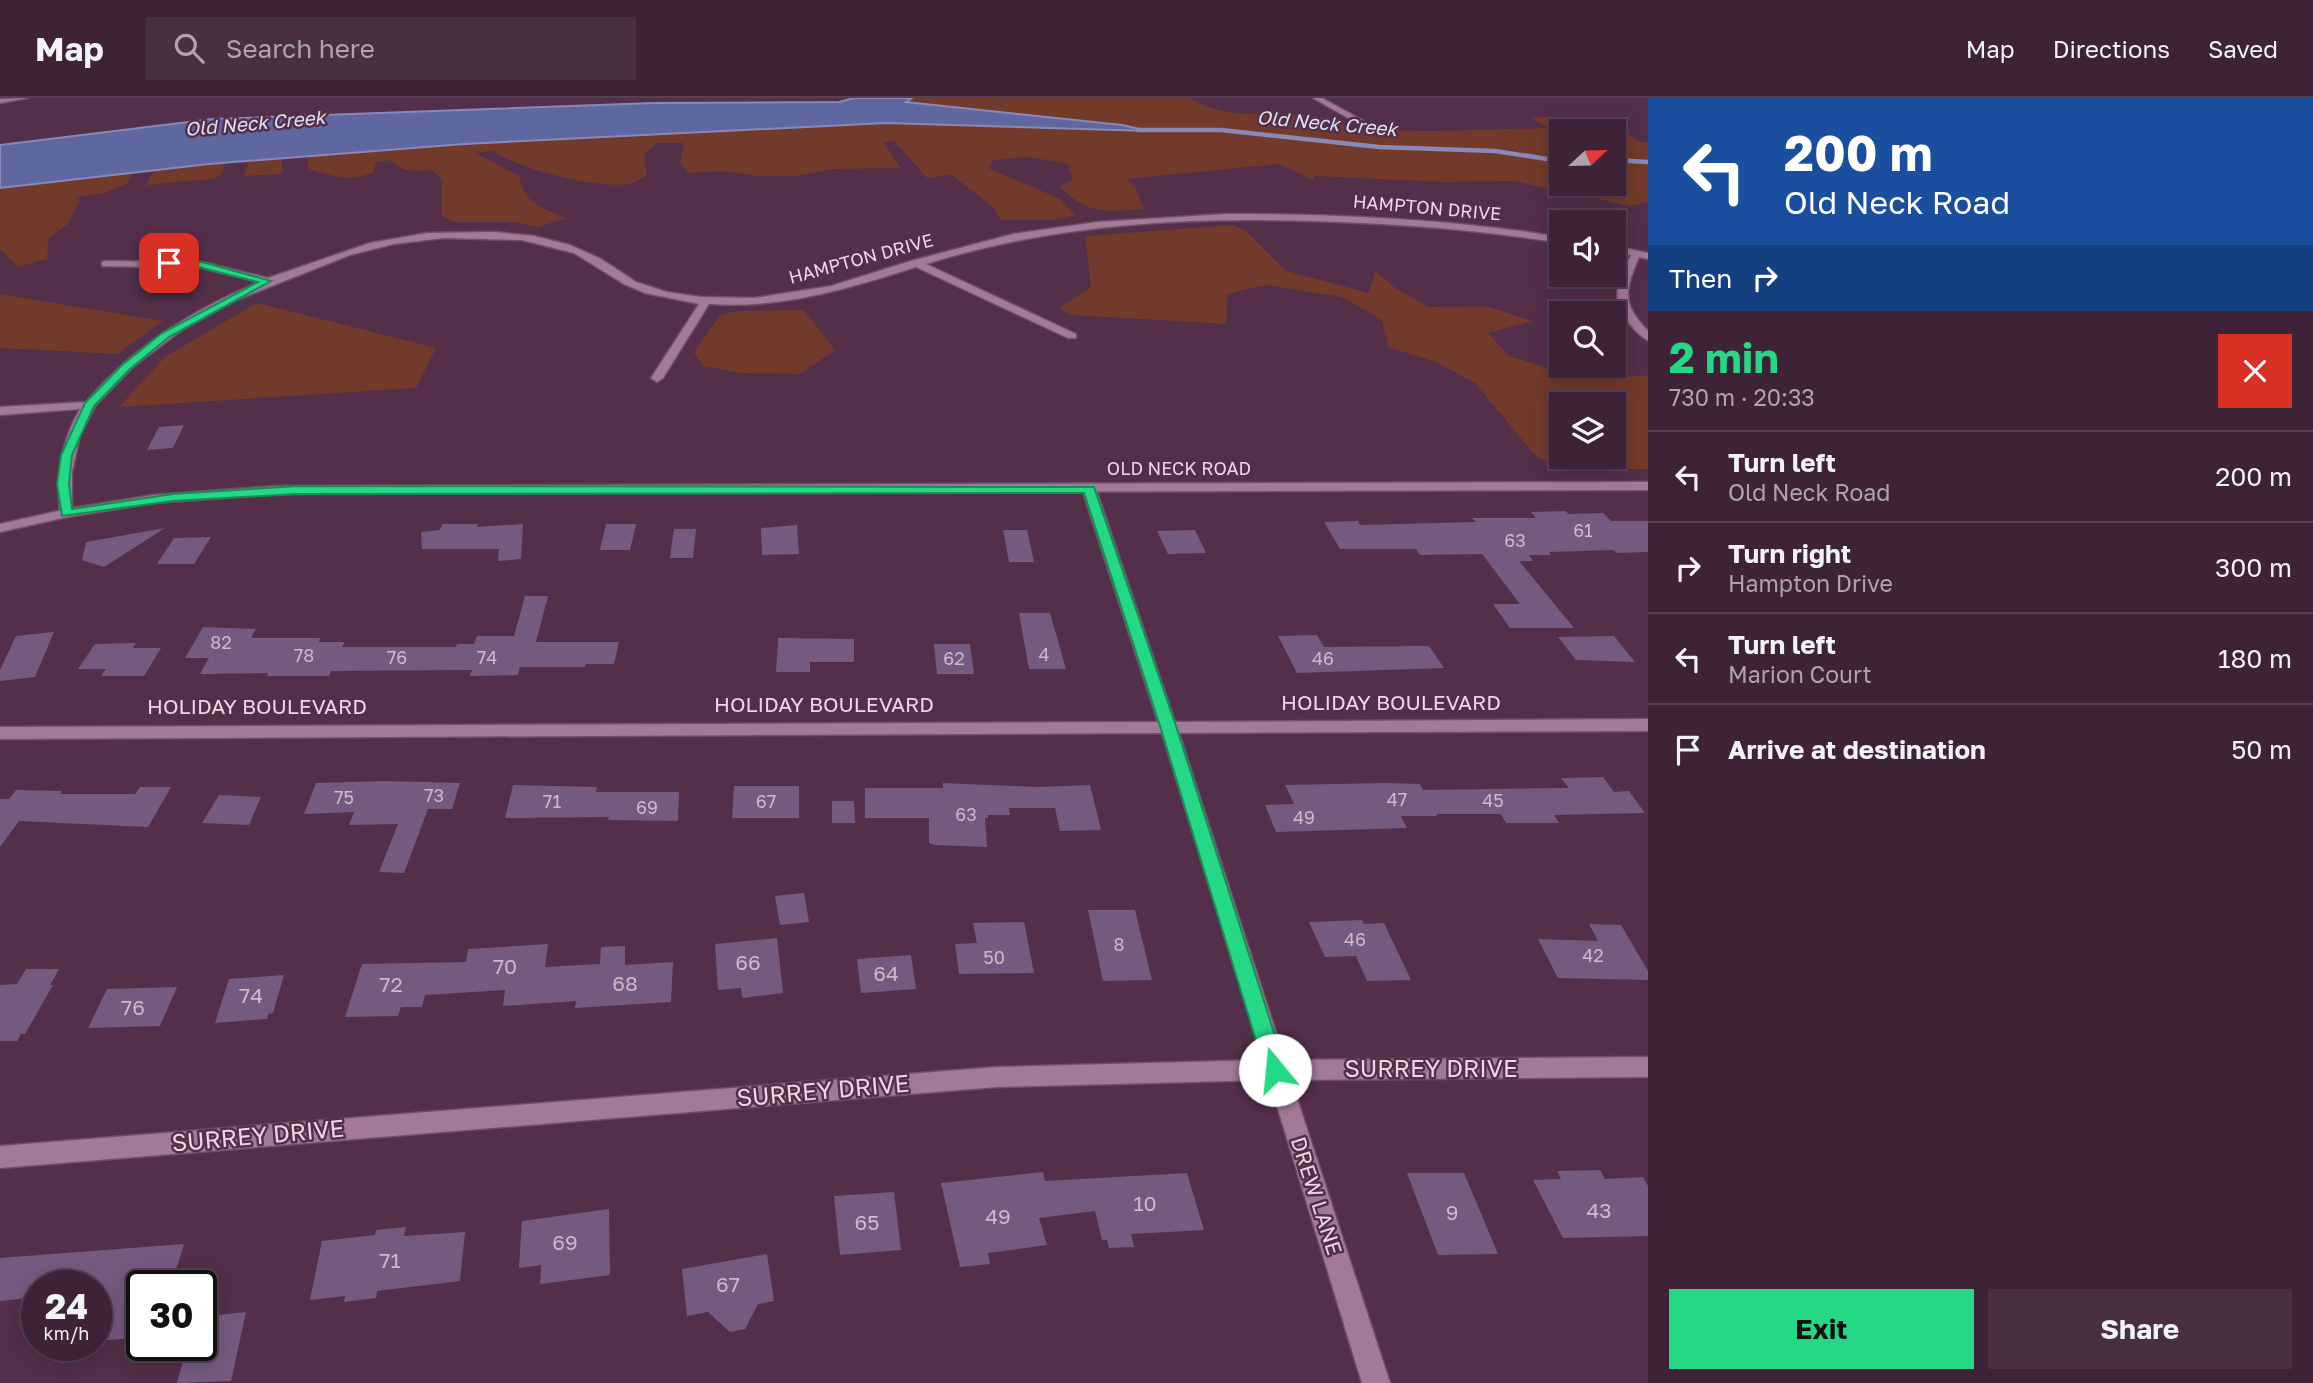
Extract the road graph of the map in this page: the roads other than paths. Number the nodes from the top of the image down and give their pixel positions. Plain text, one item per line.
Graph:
1 (24, 98) edge
2 (1317, 98) edge
3 (0, 101) edge
4 (1367, 125) dead end
5 (1549, 239) edge
6 (1642, 255) edge
7 (915, 263) junction
8 (106, 264) dead end
9 (267, 281) junction
10 (705, 302) junction
11 (1072, 336) dead end
12 (1648, 337) edge
13 (657, 378) dead end
14 (89, 405) junction
15 (0, 411) edge
16 (1648, 486) edge
17 (1089, 489) junction
18 (67, 513) junction
19 (0, 528) edge
20 (1648, 725) edge
21 (1168, 726) junction
22 (0, 733) edge
23 (1648, 1067) edge
24 (1275, 1070) junction
25 (0, 1157) edge
26 (1376, 1383) edge

1 - 3 street
2 - 4 street
5 - 7 street, HAMPTON DRIVE
6 - 12 street
7 - 10 street, HAMPTON DRIVE
7 - 11 street
8 - 9 street
9 - 10 street, HAMPTON DRIVE
9 - 14 street, HAMPTON DRIVE
10 - 13 street
14 - 15 street
14 - 18 street, HAMPTON DRIVE
16 - 17 street, OLD NECK ROAD
17 - 18 street, OLD NECK ROAD
17 - 21 street, DREW LANE
18 - 19 street, OLD NECK ROAD
20 - 21 street, HOLIDAY BOULEVARD
21 - 22 street, HOLIDAY BOULEVARD
21 - 24 street, DREW LANE
23 - 24 street, SURREY DRIVE
24 - 25 street, SURREY DRIVE
24 - 26 street, DREW LANE

